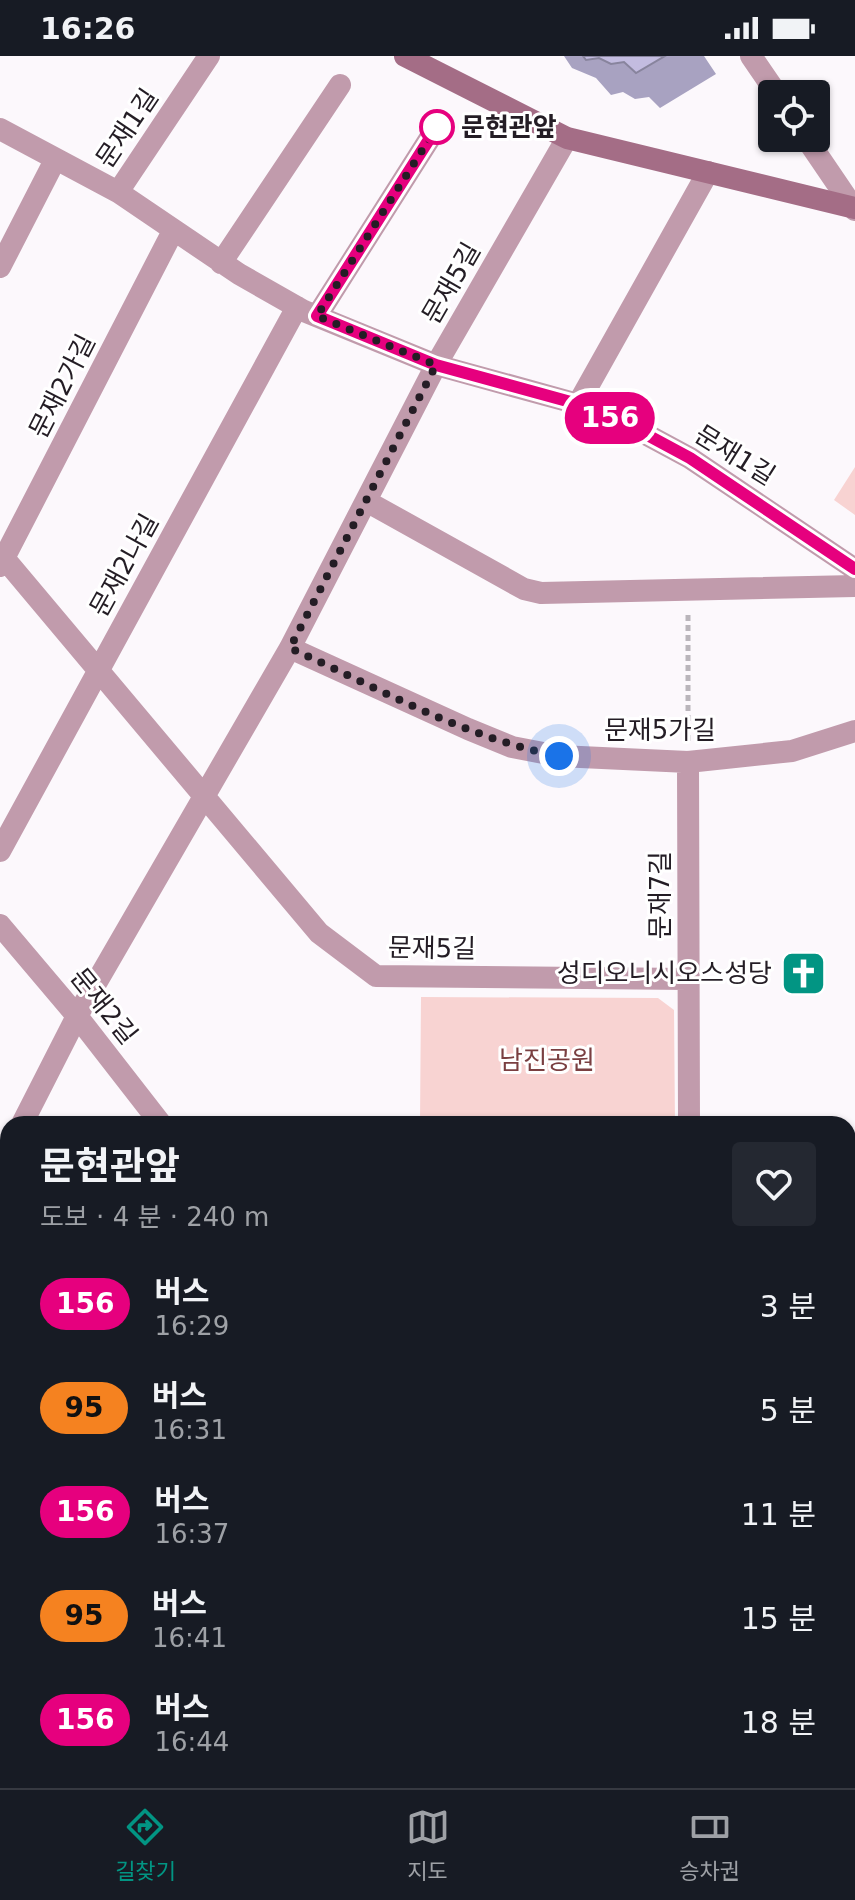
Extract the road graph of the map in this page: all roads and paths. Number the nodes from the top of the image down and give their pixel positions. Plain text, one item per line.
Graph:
1 (209, 56) edge
2 (405, 56) edge
3 (751, 56) edge
4 (767, 80) edge
5 (340, 85) dead end
6 (437, 127) dead end
7 (0, 129) edge
8 (567, 138) junction
9 (816, 152) edge
10 (55, 160) junction
11 (708, 172) junction
12 (118, 192) junction
13 (854, 208) edge
14 (173, 231) junction
15 (221, 263) junction
16 (0, 267) edge
17 (307, 312) junction
18 (436, 365) junction
19 (578, 404) junction
20 (366, 501) junction
21 (2, 562) edge
22 (855, 569) edge
23 (855, 586) edge
24 (688, 590) junction
25 (290, 648) junction
26 (99, 669) junction
27 (855, 731) edge
28 (688, 762) junction
29 (204, 797) junction
30 (0, 851) edge
31 (0, 925) edge
32 (688, 979) junction
33 (77, 1016) junction
34 (26, 1116) edge
35 (155, 1116) edge
36 (689, 1116) edge

1 - 12 street, 문재1길
2 - 8 main road
3 - 4 street
5 - 15 street
6 - 17 street
7 - 10 street, 문재1길
8 - 11 main road
8 - 18 street, 문재5길
9 - 13 street
10 - 12 street, 문재1길
10 - 16 street
11 - 13 main road
11 - 19 street
12 - 14 street, 문재1길
14 - 15 street, 문재1길
14 - 21 street, 문재2가길
15 - 17 street, 문재1길
17 - 18 street, 문재1길
17 - 26 street, 문재2나길
18 - 19 street, 문재1길
18 - 20 street, 문재5길
19 - 22 street, 문재1길
20 - 24 street
20 - 25 street, 문재5길
21 - 26 street
23 - 24 street
24 - 28 path
25 - 28 street, 문재5가길
25 - 29 street, 문재5길
26 - 29 street
26 - 30 street, 문재2나길
27 - 28 street, 문재5가길
28 - 32 street, 문재7길
29 - 32 street, 문재5길
29 - 33 street, 문재5길
31 - 33 street, 문재2길
32 - 36 street, 문재7길
33 - 34 street, 문재5길
33 - 35 street, 문재2길

